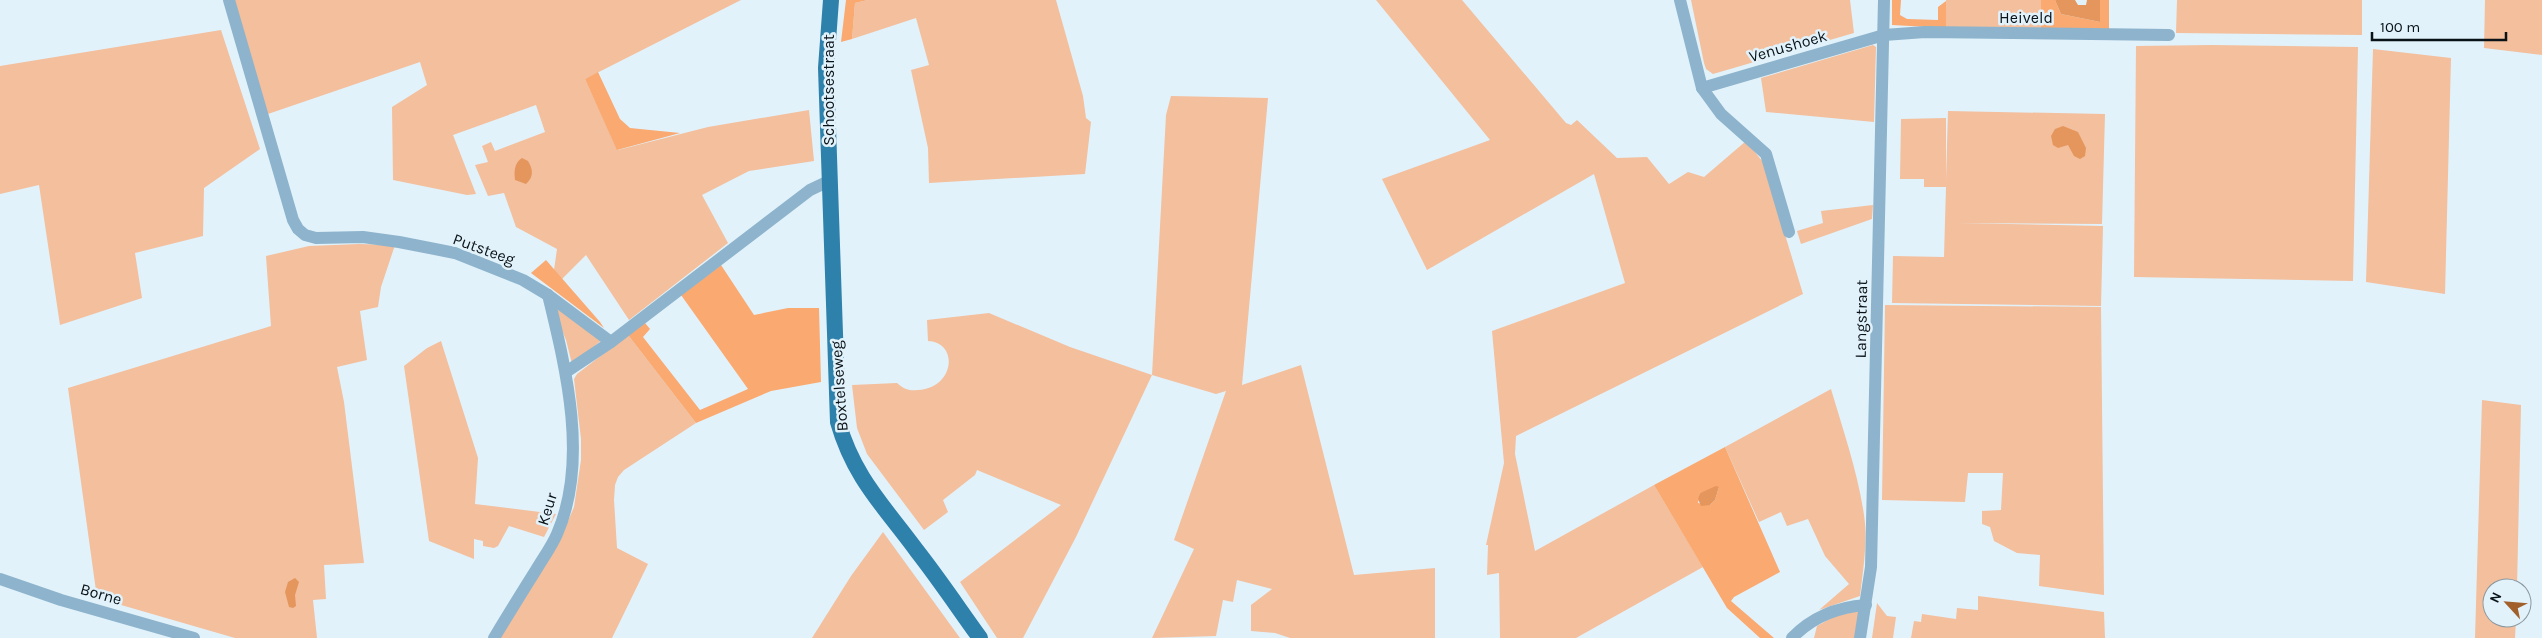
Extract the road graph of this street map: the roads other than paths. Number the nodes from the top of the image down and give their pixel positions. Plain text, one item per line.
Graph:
1 (229, 0) edge
2 (832, 0) edge
3 (1680, 0) edge
4 (1884, 0) edge
5 (1884, 35) junction
6 (2168, 35) dead end
7 (1702, 88) junction
8 (829, 180) junction
9 (1789, 232) dead end
10 (548, 294) junction
11 (611, 342) junction
12 (566, 372) junction
13 (0, 579) edge
14 (1866, 605) junction
15 (194, 638) edge
16 (494, 638) edge
17 (980, 638) edge
18 (1792, 638) edge
19 (1860, 638) edge

1 - 10 street, Putsteeg
2 - 8 main road, Schootsestraat
3 - 7 street
4 - 5 street, Langstraat
5 - 6 street, Heiveld
5 - 7 street, Venushoek
5 - 14 street, Langstraat
7 - 9 street
8 - 11 street
8 - 17 main road, Boxtelseweg
10 - 11 street, Putsteeg
10 - 12 street, Keur
11 - 12 street
12 - 16 street, Keur
13 - 15 street, Borne
14 - 18 street
14 - 19 street, Langstraat

